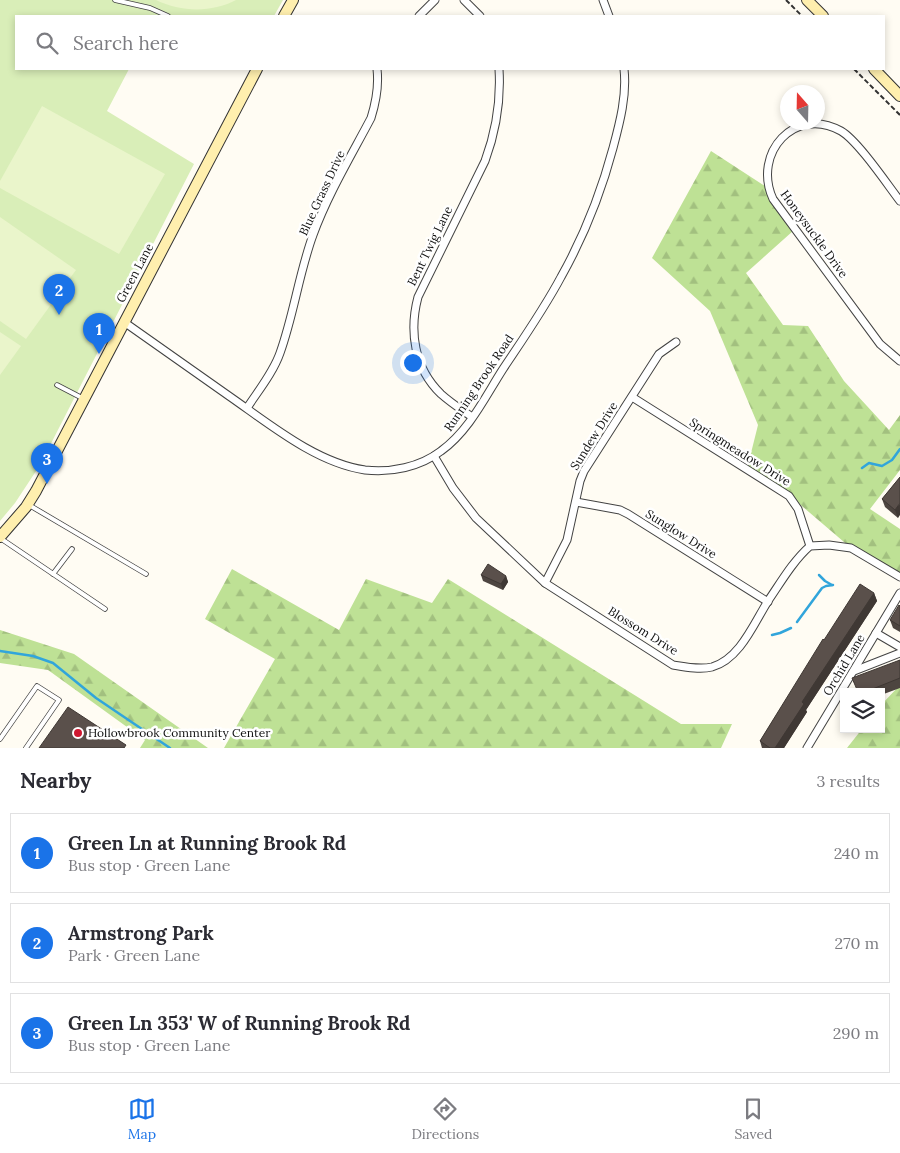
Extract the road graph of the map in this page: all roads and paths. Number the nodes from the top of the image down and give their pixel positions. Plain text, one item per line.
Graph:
1 (115, 0) edge
2 (293, 0) edge
3 (435, 0) edge
4 (464, 0) edge
5 (603, 0) edge
6 (786, 0) edge
7 (807, 0) edge
8 (166, 15) edge
9 (285, 15) edge
10 (419, 15) edge
11 (479, 15) edge
12 (609, 15) edge
13 (801, 15) edge
14 (822, 15) edge
15 (256, 70) edge
16 (377, 70) edge
17 (498, 70) edge
18 (624, 70) edge
19 (855, 70) edge
20 (875, 70) edge
21 (900, 96) edge
22 (900, 115) edge
23 (900, 202) edge
24 (124, 322) junction
25 (676, 342) dead end
26 (900, 361) edge
27 (56, 385) dead end
28 (632, 397) junction
29 (84, 399) junction
30 (246, 408) junction
31 (472, 417) junction
32 (434, 456) junction
33 (576, 502) junction
34 (28, 504) junction
35 (0, 538) edge
36 (810, 546) junction
37 (72, 549) dead end
38 (53, 574) junction
39 (146, 574) dead end
40 (900, 577) edge
41 (545, 583) junction
42 (900, 593) edge
43 (768, 602) junction
44 (105, 610) dead end
45 (876, 633) junction
46 (900, 647) edge
47 (900, 653) edge
48 (853, 671) junction
49 (0, 739) edge
50 (26, 748) edge
51 (807, 748) edge

1 - 8 lane
2 - 9 street
3 - 10 street
4 - 11 street
5 - 12 street
6 - 13 path
7 - 14 street
15 - 24 street, Green Lane
16 - 30 street, Blue Grass Drive
17 - 31 street, Bent Twig Lane
18 - 31 street, Running Brook Road
19 - 22 path
20 - 21 street
23 - 26 street, Honeysuckle Drive
24 - 29 street, Green Lane
24 - 30 street, Running Brook Road
25 - 28 street, Sundew Drive
27 - 29 lane
28 - 33 street, Sundew Drive
28 - 36 street, Springmeadow Drive
29 - 34 street, Green Lane
30 - 32 street, Running Brook Road
31 - 32 street, Running Brook Road
32 - 41 street, Blossom Drive
33 - 41 street, Sundew Drive
33 - 43 street, Sunglow Drive
34 - 35 street, Green Lane
34 - 39 lane
35 - 38 lane
36 - 40 street
36 - 43 street, Blossom Drive
37 - 38 lane
38 - 44 lane
41 - 43 street, Blossom Drive
42 - 45 street, Orchid Lane
45 - 46 street
45 - 48 street, Orchid Lane
47 - 48 street
48 - 51 street, Orchid Lane
49 - 50 lane

